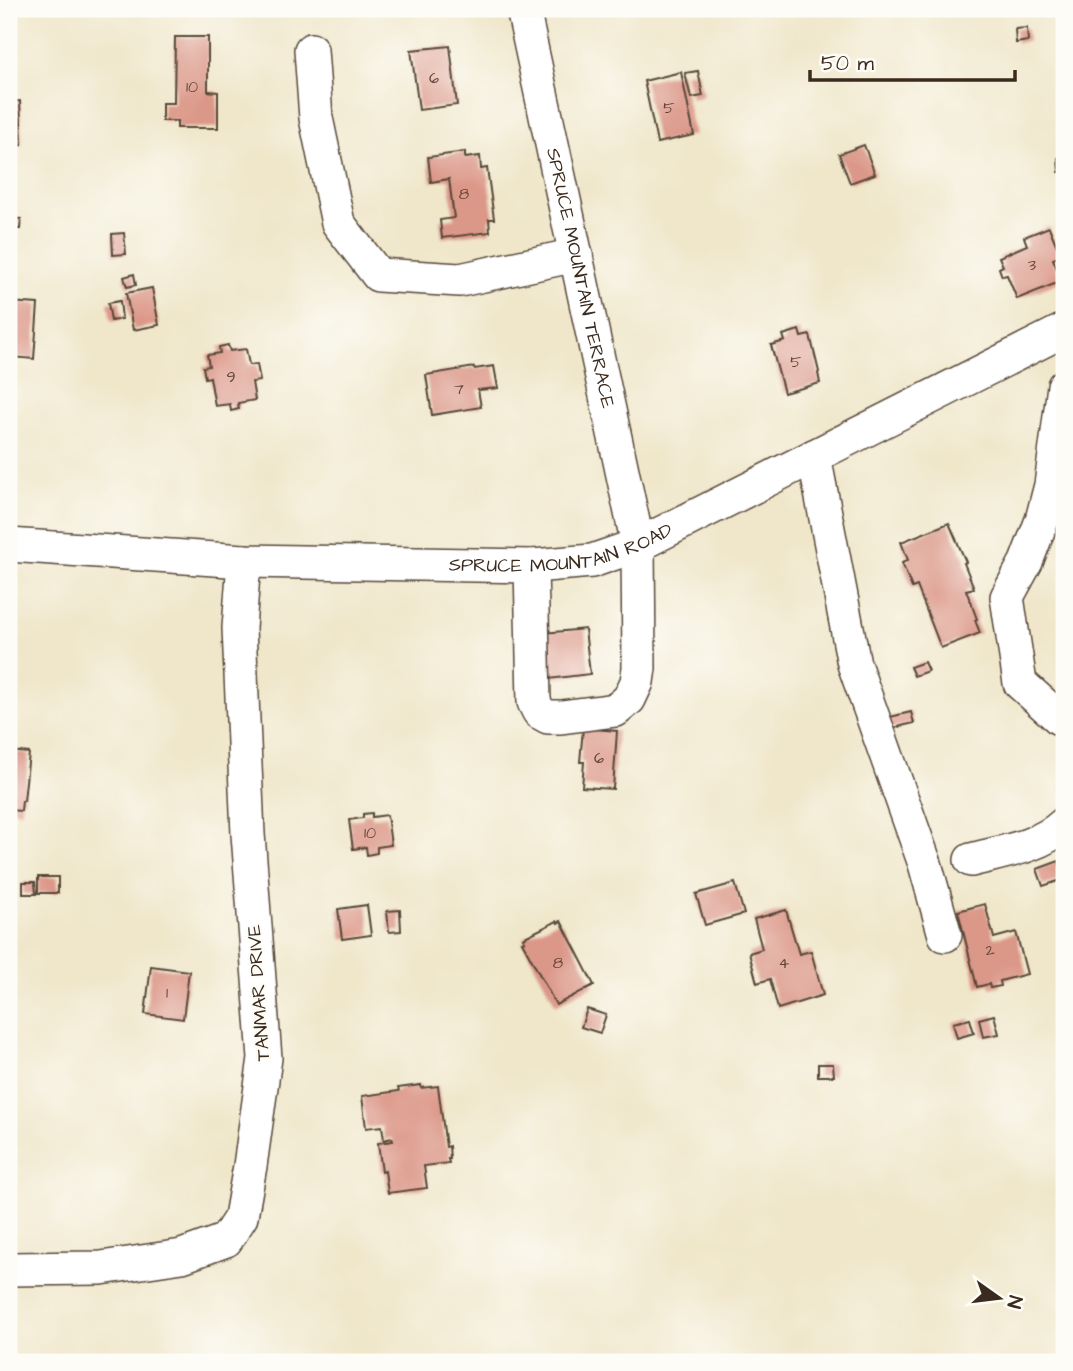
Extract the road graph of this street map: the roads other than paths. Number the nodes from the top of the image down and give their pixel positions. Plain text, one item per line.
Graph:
1 (523, 9) edge
2 (311, 50) dead end
3 (576, 255) junction
4 (1064, 330) edge
5 (1064, 386) edge
6 (814, 456) junction
7 (9, 545) edge
8 (638, 545) junction
9 (244, 561) junction
10 (531, 566) junction
11 (1062, 721) edge
12 (1064, 824) edge
13 (971, 860) dead end
14 (945, 935) dead end
15 (9, 1269) edge

1 - 3 street, SPRUCE MOUNTAIN TERRACE
2 - 3 street
3 - 8 street, SPRUCE MOUNTAIN TERRACE
4 - 6 street, SPRUCE MOUNTAIN ROAD
5 - 11 street
6 - 8 street, SPRUCE MOUNTAIN ROAD
6 - 14 street
7 - 9 street, SPRUCE MOUNTAIN ROAD
8 - 10 street, SPRUCE MOUNTAIN ROAD
8 - 10 street, SPRUCE MOUNTAIN TERRACE
9 - 10 street, SPRUCE MOUNTAIN ROAD
9 - 15 street, TANMAR DRIVE
12 - 13 street

